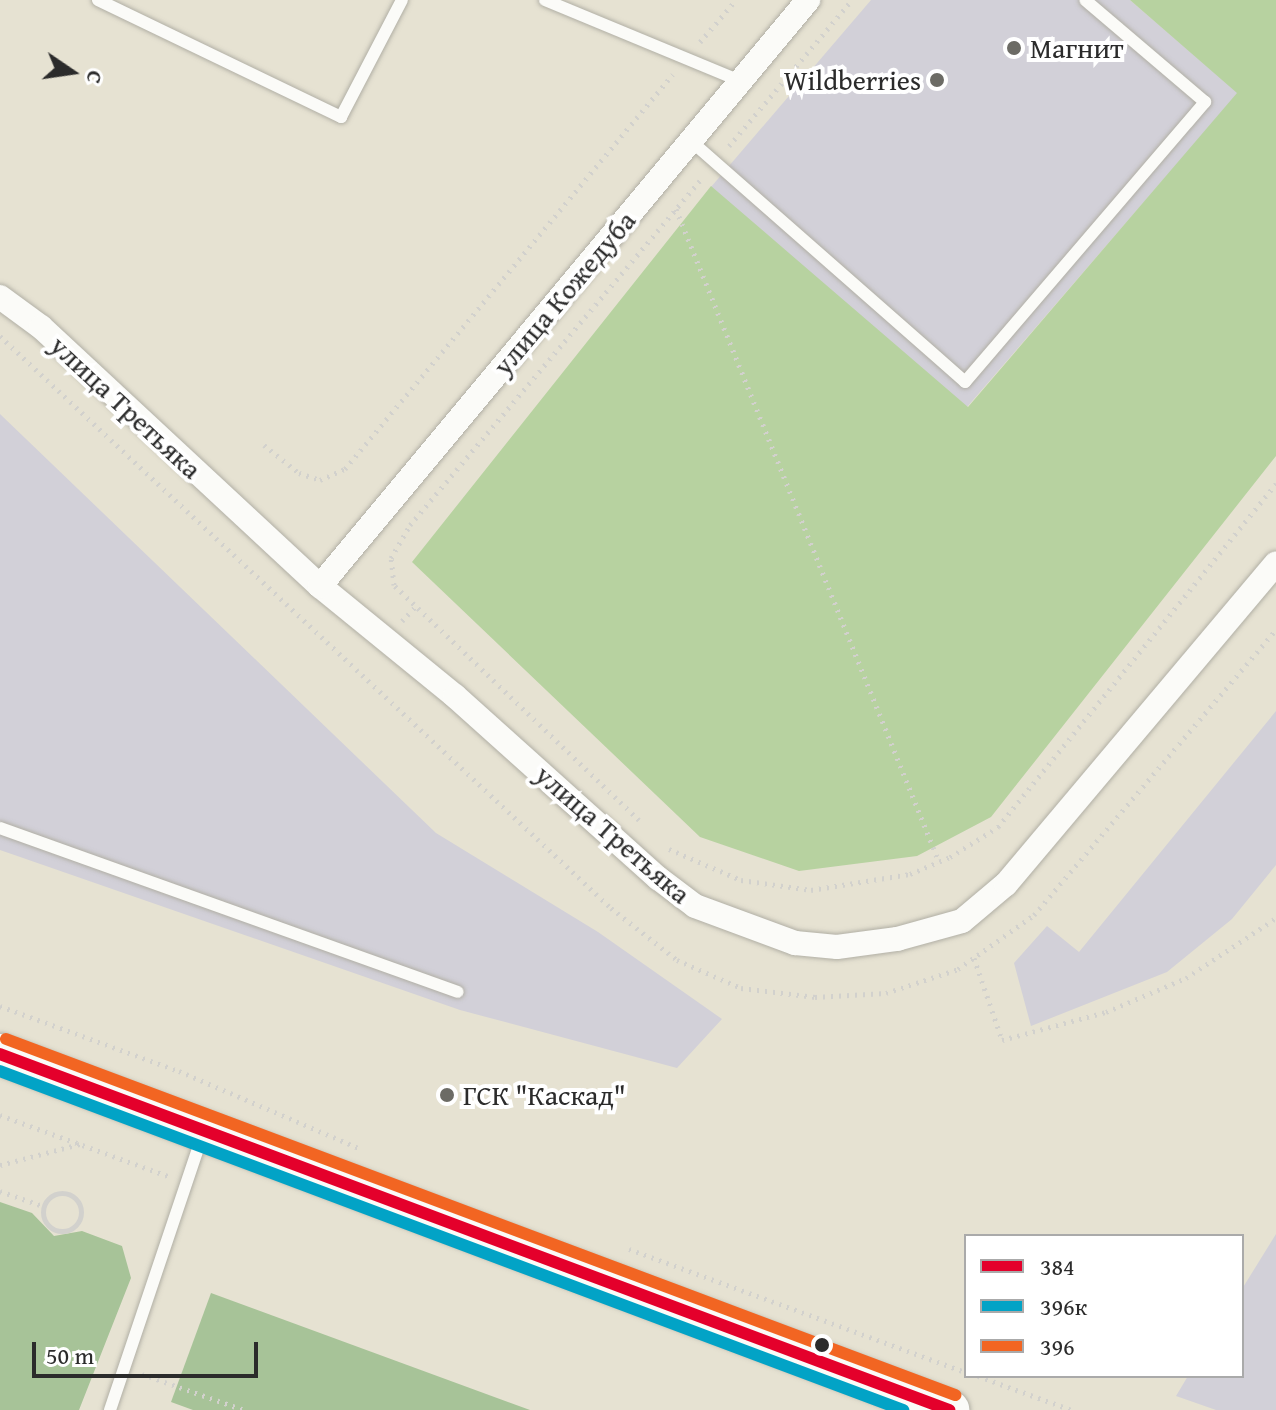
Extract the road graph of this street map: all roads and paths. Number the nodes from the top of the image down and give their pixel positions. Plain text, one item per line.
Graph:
1 (98, 0) edge
2 (402, 0) edge
3 (545, 0) edge
4 (736, 0) edge
5 (808, 0) edge
6 (852, 0) edge
7 (1085, 0) edge
8 (686, 59) junction
9 (741, 81) junction
10 (691, 141) junction
11 (715, 163) junction
12 (676, 209) junction
13 (0, 297) edge
14 (0, 336) edge
15 (264, 445) dead end
16 (1276, 484) edge
17 (1276, 563) edge
18 (320, 586) junction
19 (1276, 630) edge
20 (0, 828) edge
21 (648, 830) dead end
22 (660, 840) dead end
23 (939, 862) junction
24 (1276, 918) edge
25 (974, 958) junction
26 (457, 992) dead end
27 (0, 1006) edge
28 (0, 1054) edge
29 (0, 1115) edge
30 (205, 1131) junction
31 (81, 1144) junction
32 (372, 1153) dead end
33 (0, 1165) edge
34 (187, 1182) junction
35 (0, 1191) edge
36 (43, 1206) junction
37 (620, 1246) dead end
38 (126, 1368) junction
39 (964, 1371) edge
40 (984, 1378) edge
41 (110, 1410) edge
42 (244, 1410) edge
43 (949, 1410) edge
44 (1072, 1410) edge

1 - 2 lane
3 - 8 lane
4 - 8 path
5 - 9 street, улица Кожедуба
6 - 11 path
7 - 11 lane
8 - 9 lane
8 - 15 path
9 - 10 street, улица Кожедуба
10 - 11 lane
10 - 18 street, улица Кожедуба
11 - 12 path
12 - 21 path
12 - 23 path
13 - 18 street, улица Третьяка
14 - 25 path
16 - 23 path
17 - 18 street, улица Третьяка
19 - 25 path
20 - 26 lane
22 - 23 path
24 - 25 path
27 - 32 path
28 - 30 main road
29 - 31 path
30 - 34 lane
30 - 43 main road
31 - 33 path
31 - 34 path
34 - 38 lane
35 - 36 path
36 - 36 path
37 - 39 path
38 - 41 lane
38 - 42 path
40 - 44 path

